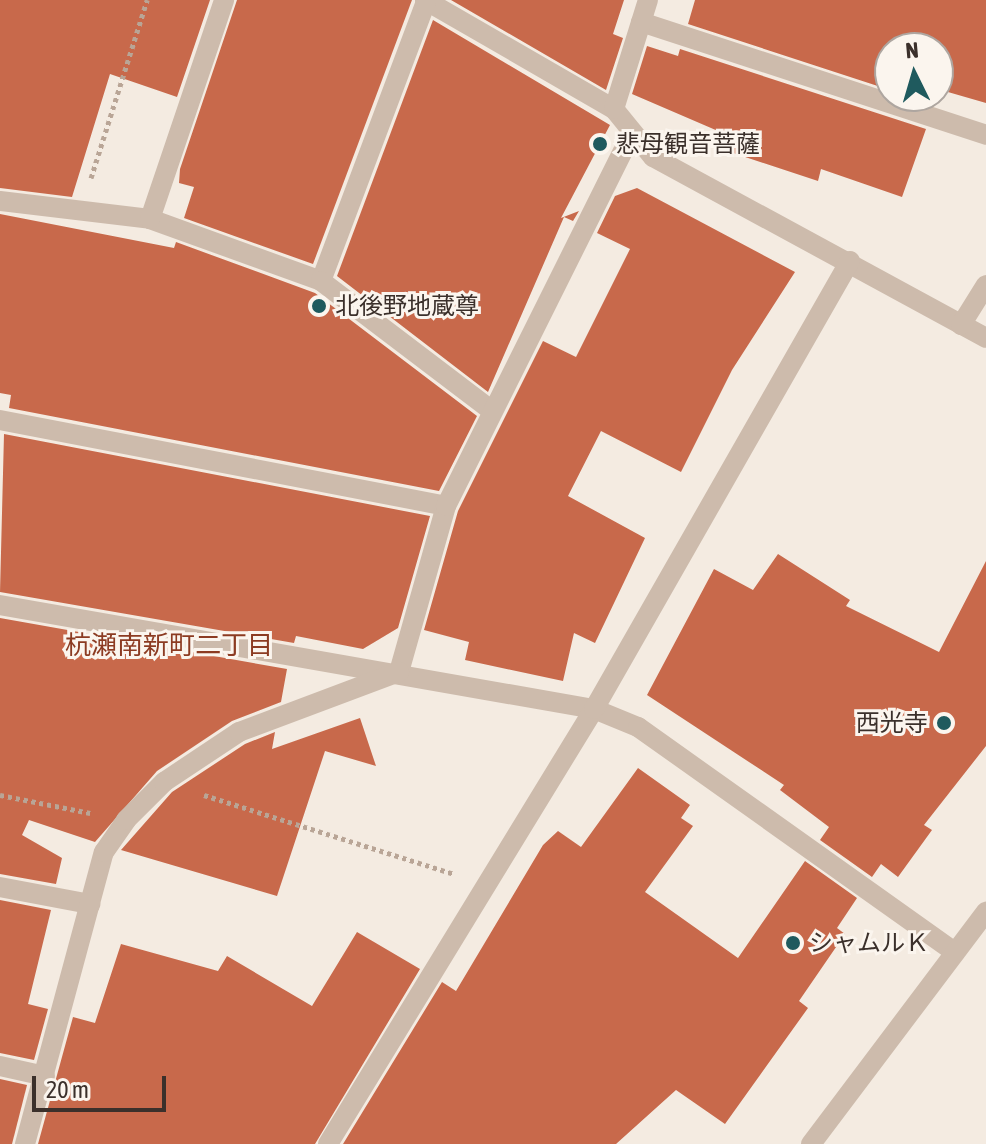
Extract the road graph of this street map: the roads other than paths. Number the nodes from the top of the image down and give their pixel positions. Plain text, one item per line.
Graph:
1 (224, 0) edge
2 (648, 0) edge
3 (426, 1) edge
4 (641, 22) junction
5 (614, 109) junction
6 (986, 135) edge
7 (630, 137) junction
8 (0, 201) edge
9 (150, 219) junction
10 (850, 261) junction
11 (321, 281) junction
12 (986, 285) edge
13 (961, 325) junction
14 (986, 338) edge
15 (492, 411) junction
16 (0, 420) edge
17 (446, 506) junction
18 (0, 605) edge
19 (399, 672) junction
20 (594, 709) junction
21 (0, 887) edge
22 (90, 904) junction
23 (986, 912) edge
24 (955, 952) junction
25 (0, 1066) edge
26 (45, 1076) junction
27 (25, 1144) edge
28 (328, 1144) edge
29 (811, 1144) edge

1 - 9 street
2 - 4 street
3 - 5 street
3 - 11 street
4 - 5 street
4 - 6 street
5 - 7 street
7 - 10 street
7 - 15 street
8 - 9 street
9 - 11 street
10 - 13 street
10 - 20 street
11 - 15 street
12 - 13 street
13 - 14 street
15 - 17 street
16 - 17 street
17 - 19 street
18 - 19 street
19 - 20 street
19 - 22 street
20 - 24 street
20 - 28 street
21 - 22 street
22 - 26 street
23 - 24 street
24 - 29 street
25 - 26 street
26 - 27 street

